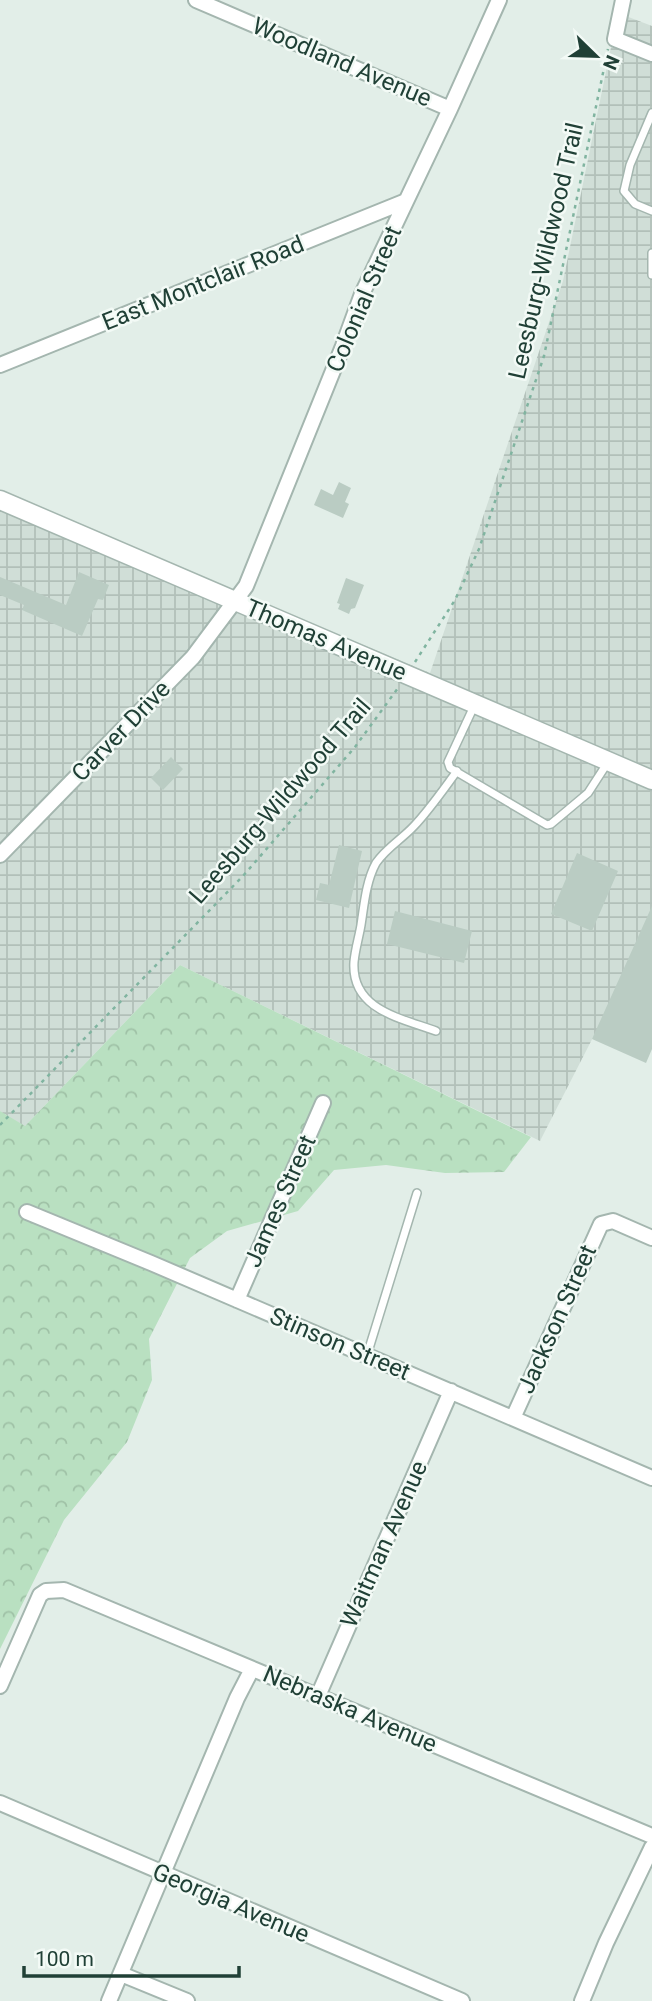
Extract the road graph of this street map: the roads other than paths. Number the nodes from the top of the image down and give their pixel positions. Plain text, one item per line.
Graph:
1 (196, 0) edge
2 (499, 0) edge
3 (622, 0) edge
4 (652, 54) edge
5 (450, 109) junction
6 (652, 113) edge
7 (406, 201) junction
8 (652, 211) edge
9 (652, 253) edge
10 (652, 275) edge
11 (0, 365) edge
12 (0, 500) edge
13 (235, 601) junction
14 (475, 704) junction
15 (608, 761) junction
16 (457, 771) junction
17 (652, 780) edge
18 (0, 855) edge
19 (436, 1031) dead end
20 (323, 1103) dead end
21 (417, 1193) dead end
22 (27, 1212) dead end
23 (652, 1238) edge
24 (237, 1300) junction
25 (367, 1355) junction
26 (451, 1391) junction
27 (513, 1418) junction
28 (652, 1478) edge
29 (252, 1668) junction
30 (0, 1686) edge
31 (318, 1696) junction
32 (0, 1803) edge
33 (652, 1836) edge
34 (652, 1847) edge
35 (163, 1874) junction
36 (121, 1974) junction
37 (109, 2001) edge
38 (187, 2001) edge
39 (462, 2001) edge
40 (582, 2001) edge

1 - 5 street, Woodland Avenue
2 - 5 street, Colonial Street
3 - 4 street
5 - 7 street, Colonial Street
6 - 8 lane
7 - 11 street, East Montclair Road
7 - 13 street, Colonial Street
9 - 10 lane
12 - 13 street, Thomas Avenue
13 - 14 street, Thomas Avenue
13 - 18 street, Carver Drive
14 - 15 street, Thomas Avenue
14 - 16 lane
15 - 16 lane
15 - 17 street, Thomas Avenue
16 - 19 lane
20 - 24 street, James Street
21 - 25 lane
22 - 24 street, Stinson Street
23 - 27 street, Jackson Street
24 - 25 street, Stinson Street
25 - 26 street, Stinson Street
26 - 27 street, Stinson Street
26 - 31 street, Waitman Avenue
27 - 28 street, Stinson Street
29 - 30 street, Nebraska Avenue
29 - 31 street, Nebraska Avenue
29 - 35 street
31 - 33 street, Nebraska Avenue
32 - 35 street, Georgia Avenue
34 - 40 street
35 - 36 street
35 - 39 street, Georgia Avenue
36 - 37 street
36 - 38 street

